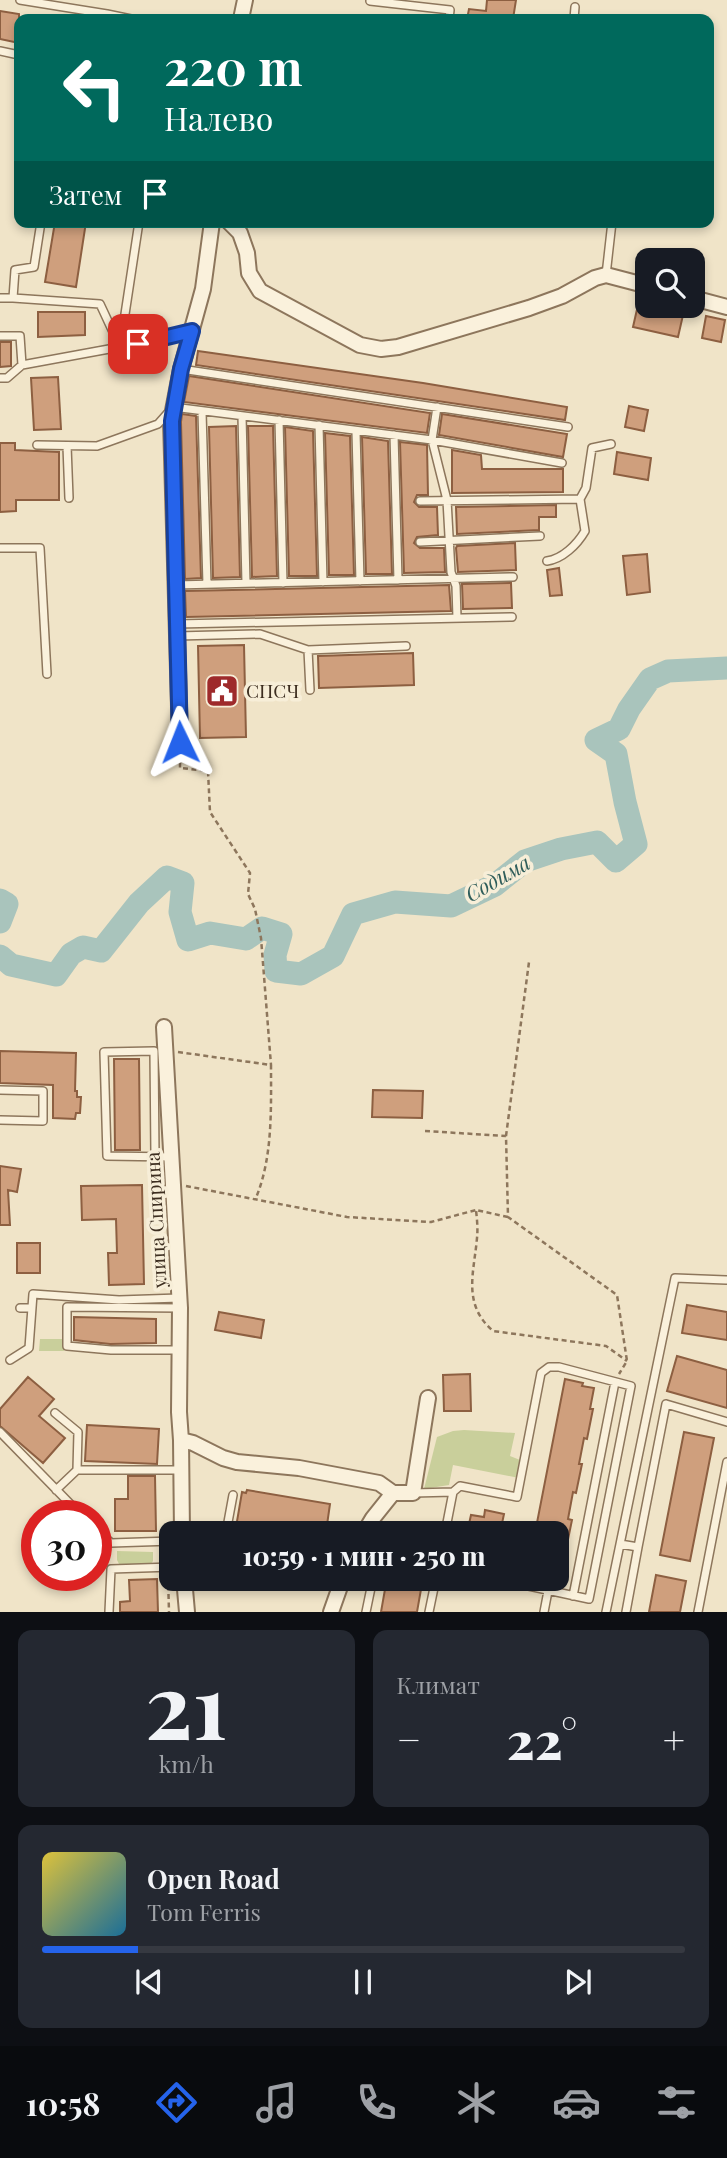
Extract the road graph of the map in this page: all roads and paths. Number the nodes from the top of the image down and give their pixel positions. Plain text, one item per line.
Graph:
1 (20, 0) edge
2 (370, 1) edge
3 (575, 7) dead end
4 (92, 14) edge
5 (450, 14) edge
6 (574, 14) edge
7 (40, 228) edge
8 (138, 228) edge
9 (211, 228) edge
10 (235, 228) edge
11 (611, 228) edge
12 (606, 275) junction
13 (635, 283) edge
14 (0, 298) edge
15 (13, 298) junction
16 (705, 301) edge
17 (727, 306) edge
18 (192, 331) junction
19 (0, 336) edge
20 (120, 347) junction
21 (23, 365) junction
22 (181, 369) junction
23 (0, 378) edge
24 (173, 407) junction
25 (437, 407) junction
26 (202, 412) junction
27 (242, 416) junction
28 (279, 420) junction
29 (318, 425) junction
30 (569, 427) dead end
31 (356, 432) junction
32 (394, 435) junction
33 (432, 440) junction
34 (611, 444) dead end
35 (37, 445) dead end
36 (68, 446) junction
37 (562, 463) dead end
38 (68, 498) dead end
39 (580, 499) junction
40 (447, 500) junction
41 (420, 501) dead end
42 (540, 536) dead end
43 (449, 540) junction
44 (420, 542) dead end
45 (0, 548) edge
46 (547, 561) dead end
47 (513, 577) dead end
48 (453, 579) junction
49 (398, 580) junction
50 (360, 581) junction
51 (323, 582) junction
52 (246, 583) junction
53 (283, 583) junction
54 (207, 584) junction
55 (176, 585) junction
56 (512, 617) dead end
57 (457, 618) junction
58 (177, 630) junction
59 (406, 646) dead end
60 (308, 650) junction
61 (47, 674) dead end
62 (310, 690) dead end
63 (180, 742) joint
64 (529, 962) dead end
65 (164, 1027) dead end
66 (159, 1050) junction
67 (271, 1065) junction
68 (0, 1090) edge
69 (0, 1120) edge
70 (425, 1131) dead end
71 (506, 1136) junction
72 (155, 1156) junction
73 (172, 1157) junction
74 (174, 1183) junction
75 (255, 1200) junction
76 (476, 1210) junction
77 (508, 1216) junction
78 (726, 1280) edge
79 (180, 1303) junction
80 (20, 1308) dead end
81 (32, 1308) junction
82 (180, 1350) junction
83 (10, 1360) dead end
84 (626, 1361) junction
85 (615, 1382) junction
86 (428, 1398) dead end
87 (55, 1413) dead end
88 (727, 1422) edge
89 (0, 1432) edge
90 (181, 1440) junction
91 (727, 1462) edge
92 (77, 1470) junction
93 (180, 1470) junction
94 (56, 1490) junction
95 (453, 1492) junction
96 (393, 1493) junction
97 (413, 1493) junction
98 (233, 1495) dead end
99 (66, 1500) edge
100 (182, 1521) edge
101 (228, 1521) edge
102 (371, 1521) edge
103 (447, 1521) edge
104 (159, 1541) edge
105 (112, 1543) edge
106 (620, 1544) junction
107 (638, 1547) junction
108 (159, 1567) edge
109 (185, 1591) edge
110 (338, 1591) edge
111 (370, 1591) edge
112 (433, 1591) edge
113 (548, 1591) joint
114 (573, 1596) junction
115 (109, 1612) edge
116 (187, 1612) edge
117 (331, 1612) edge
118 (366, 1612) edge
119 (429, 1612) edge
120 (544, 1612) edge
121 (606, 1612) edge
122 (626, 1612) edge
123 (698, 1612) edge

1 - 4 lane
2 - 5 lane
3 - 6 lane
7 - 15 lane
8 - 20 lane
9 - 18 street
10 - 12 street
11 - 12 lane
12 - 13 street
14 - 15 lane
15 - 20 lane
16 - 17 street
18 - 20 lane
18 - 22 street
19 - 21 lane
20 - 21 lane
21 - 23 lane
22 - 24 street
22 - 25 lane
24 - 26 lane
24 - 36 lane
24 - 55 street
25 - 30 lane
25 - 33 lane
26 - 27 lane
26 - 54 lane
27 - 28 lane
27 - 52 lane
28 - 29 lane
28 - 53 lane
29 - 31 lane
29 - 51 lane
31 - 32 lane
31 - 50 lane
32 - 33 lane
32 - 49 lane
33 - 37 lane
33 - 40 lane
34 - 39 lane
35 - 36 lane
36 - 38 lane
39 - 40 lane
39 - 46 lane
40 - 41 lane
40 - 43 lane
42 - 43 lane
43 - 44 lane
43 - 48 lane
45 - 61 lane
47 - 48 lane
48 - 49 lane
48 - 57 lane
49 - 50 lane
50 - 51 lane
51 - 53 lane
52 - 53 lane
52 - 54 lane
54 - 55 lane
55 - 58 street
56 - 57 lane
57 - 58 lane
58 - 60 lane
58 - 63 street
59 - 60 lane
60 - 62 lane
63 - 67 path
64 - 71 path
65 - 66 street, улица Спирина
66 - 67 path
66 - 72 lane
66 - 72 lane
66 - 73 street, улица Спирина
67 - 75 path
68 - 69 lane
70 - 71 path
71 - 77 path
72 - 73 lane
73 - 74 street, улица Спирина
74 - 75 path
74 - 79 street, улица Спирина
75 - 76 path
76 - 77 path
76 - 84 path
77 - 84 path
78 - 106 lane
79 - 81 lane
79 - 82 street, улица Спирина
79 - 82 lane
80 - 81 lane
81 - 83 lane
82 - 90 street, улица Спирина
84 - 85 path
85 - 95 lane
85 - 114 lane
85 - 114 lane
86 - 97 street
87 - 92 lane
88 - 107 lane
89 - 94 lane
90 - 93 street, улица Спирина
90 - 96 street
91 - 123 lane
92 - 93 lane
92 - 94 lane
93 - 100 street, улица Спирина
94 - 99 lane
95 - 97 lane
95 - 103 lane
96 - 97 street
96 - 102 street
98 - 101 lane
104 - 105 lane
106 - 107 lane
106 - 121 lane
107 - 122 lane
108 - 115 lane
109 - 116 street
110 - 117 street
111 - 118 lane
112 - 119 lane
113 - 114 lane
113 - 120 lane

